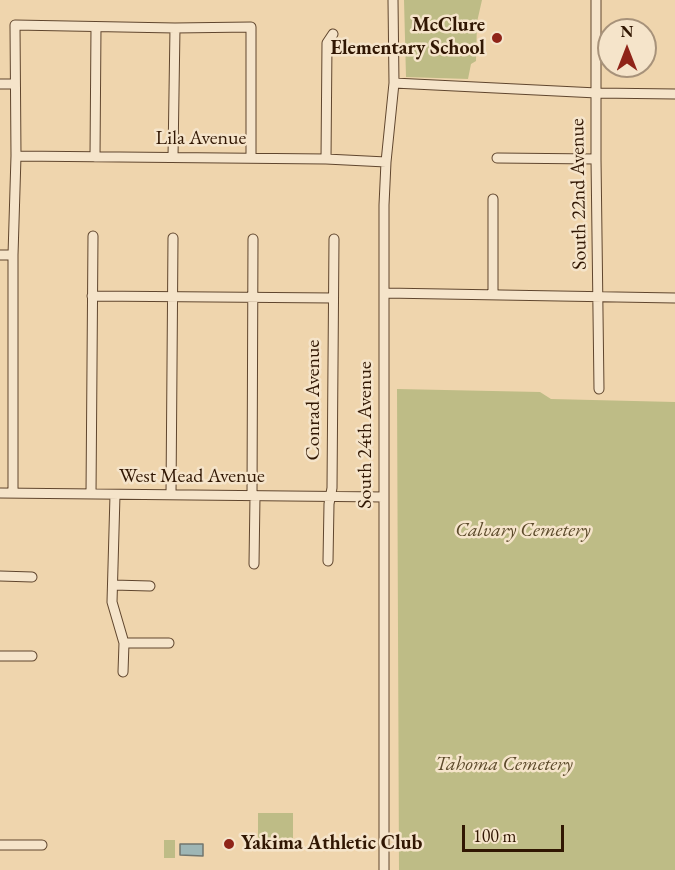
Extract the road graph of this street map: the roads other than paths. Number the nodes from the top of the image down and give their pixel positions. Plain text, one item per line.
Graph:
1 (393, 0) edge
2 (596, 0) edge
3 (96, 27) junction
4 (175, 28) junction
5 (333, 34) dead end
6 (394, 82) junction
7 (0, 84) edge
8 (15, 84) junction
9 (597, 93) junction
10 (675, 94) edge
11 (16, 156) junction
12 (95, 157) junction
13 (173, 157) junction
14 (251, 158) junction
15 (497, 158) dead end
16 (326, 159) junction
17 (596, 159) junction
18 (386, 162) junction
19 (493, 199) dead end
20 (93, 236) dead end
21 (173, 238) dead end
22 (253, 239) dead end
23 (334, 239) dead end
24 (0, 255) edge
25 (13, 255) junction
26 (385, 293) junction
27 (494, 294) junction
28 (92, 296) junction
29 (172, 296) junction
30 (598, 296) junction
31 (253, 297) junction
32 (333, 298) junction
33 (675, 298) edge
34 (599, 389) dead end
35 (0, 493) edge
36 (13, 493) junction
37 (92, 494) junction
38 (171, 494) junction
39 (115, 495) junction
40 (254, 496) junction
41 (331, 496) junction
42 (384, 497) junction
43 (328, 561) dead end
44 (254, 564) dead end
45 (0, 576) edge
46 (33, 577) dead end
47 (113, 585) junction
48 (150, 586) dead end
49 (124, 643) junction
50 (169, 643) dead end
51 (32, 656) dead end
52 (0, 657) edge
53 (123, 672) dead end
54 (0, 845) edge
55 (42, 845) dead end
56 (384, 870) edge

1 - 6 street, South 24th Avenue
2 - 9 street, South 22nd Avenue
3 - 4 street
3 - 8 street
3 - 12 street
4 - 13 street
4 - 14 street
5 - 16 street
6 - 9 street
6 - 18 street, South 24th Avenue
7 - 8 street
8 - 11 street
9 - 10 street
9 - 17 street, South 22nd Avenue
11 - 12 street, Lila Avenue
11 - 25 street
12 - 13 street, Lila Avenue
13 - 14 street, Lila Avenue
14 - 16 street, Lila Avenue
15 - 17 street
16 - 18 street, Lila Avenue
17 - 30 street, South 22nd Avenue
18 - 26 street, South 24th Avenue
19 - 27 street
20 - 28 street
21 - 29 street
22 - 31 street
23 - 32 street, Conrad Avenue
24 - 25 street
25 - 36 street
26 - 27 street
26 - 42 street, South 24th Avenue
27 - 30 street
28 - 29 street
28 - 37 street
29 - 31 street
29 - 38 street
30 - 33 street
30 - 34 street, South 22nd Avenue
31 - 32 street
31 - 40 street
32 - 41 street, Conrad Avenue
35 - 36 street, West Mead Avenue
36 - 37 street, West Mead Avenue
37 - 39 street, West Mead Avenue
38 - 39 street, West Mead Avenue
38 - 40 street, West Mead Avenue
39 - 47 street
40 - 41 street, West Mead Avenue
40 - 44 street
41 - 42 street, West Mead Avenue
41 - 43 street, Conrad Avenue
42 - 56 street, South 24th Avenue
45 - 46 street
47 - 48 street
47 - 49 street
49 - 50 street
49 - 53 street
51 - 52 street
54 - 55 street

